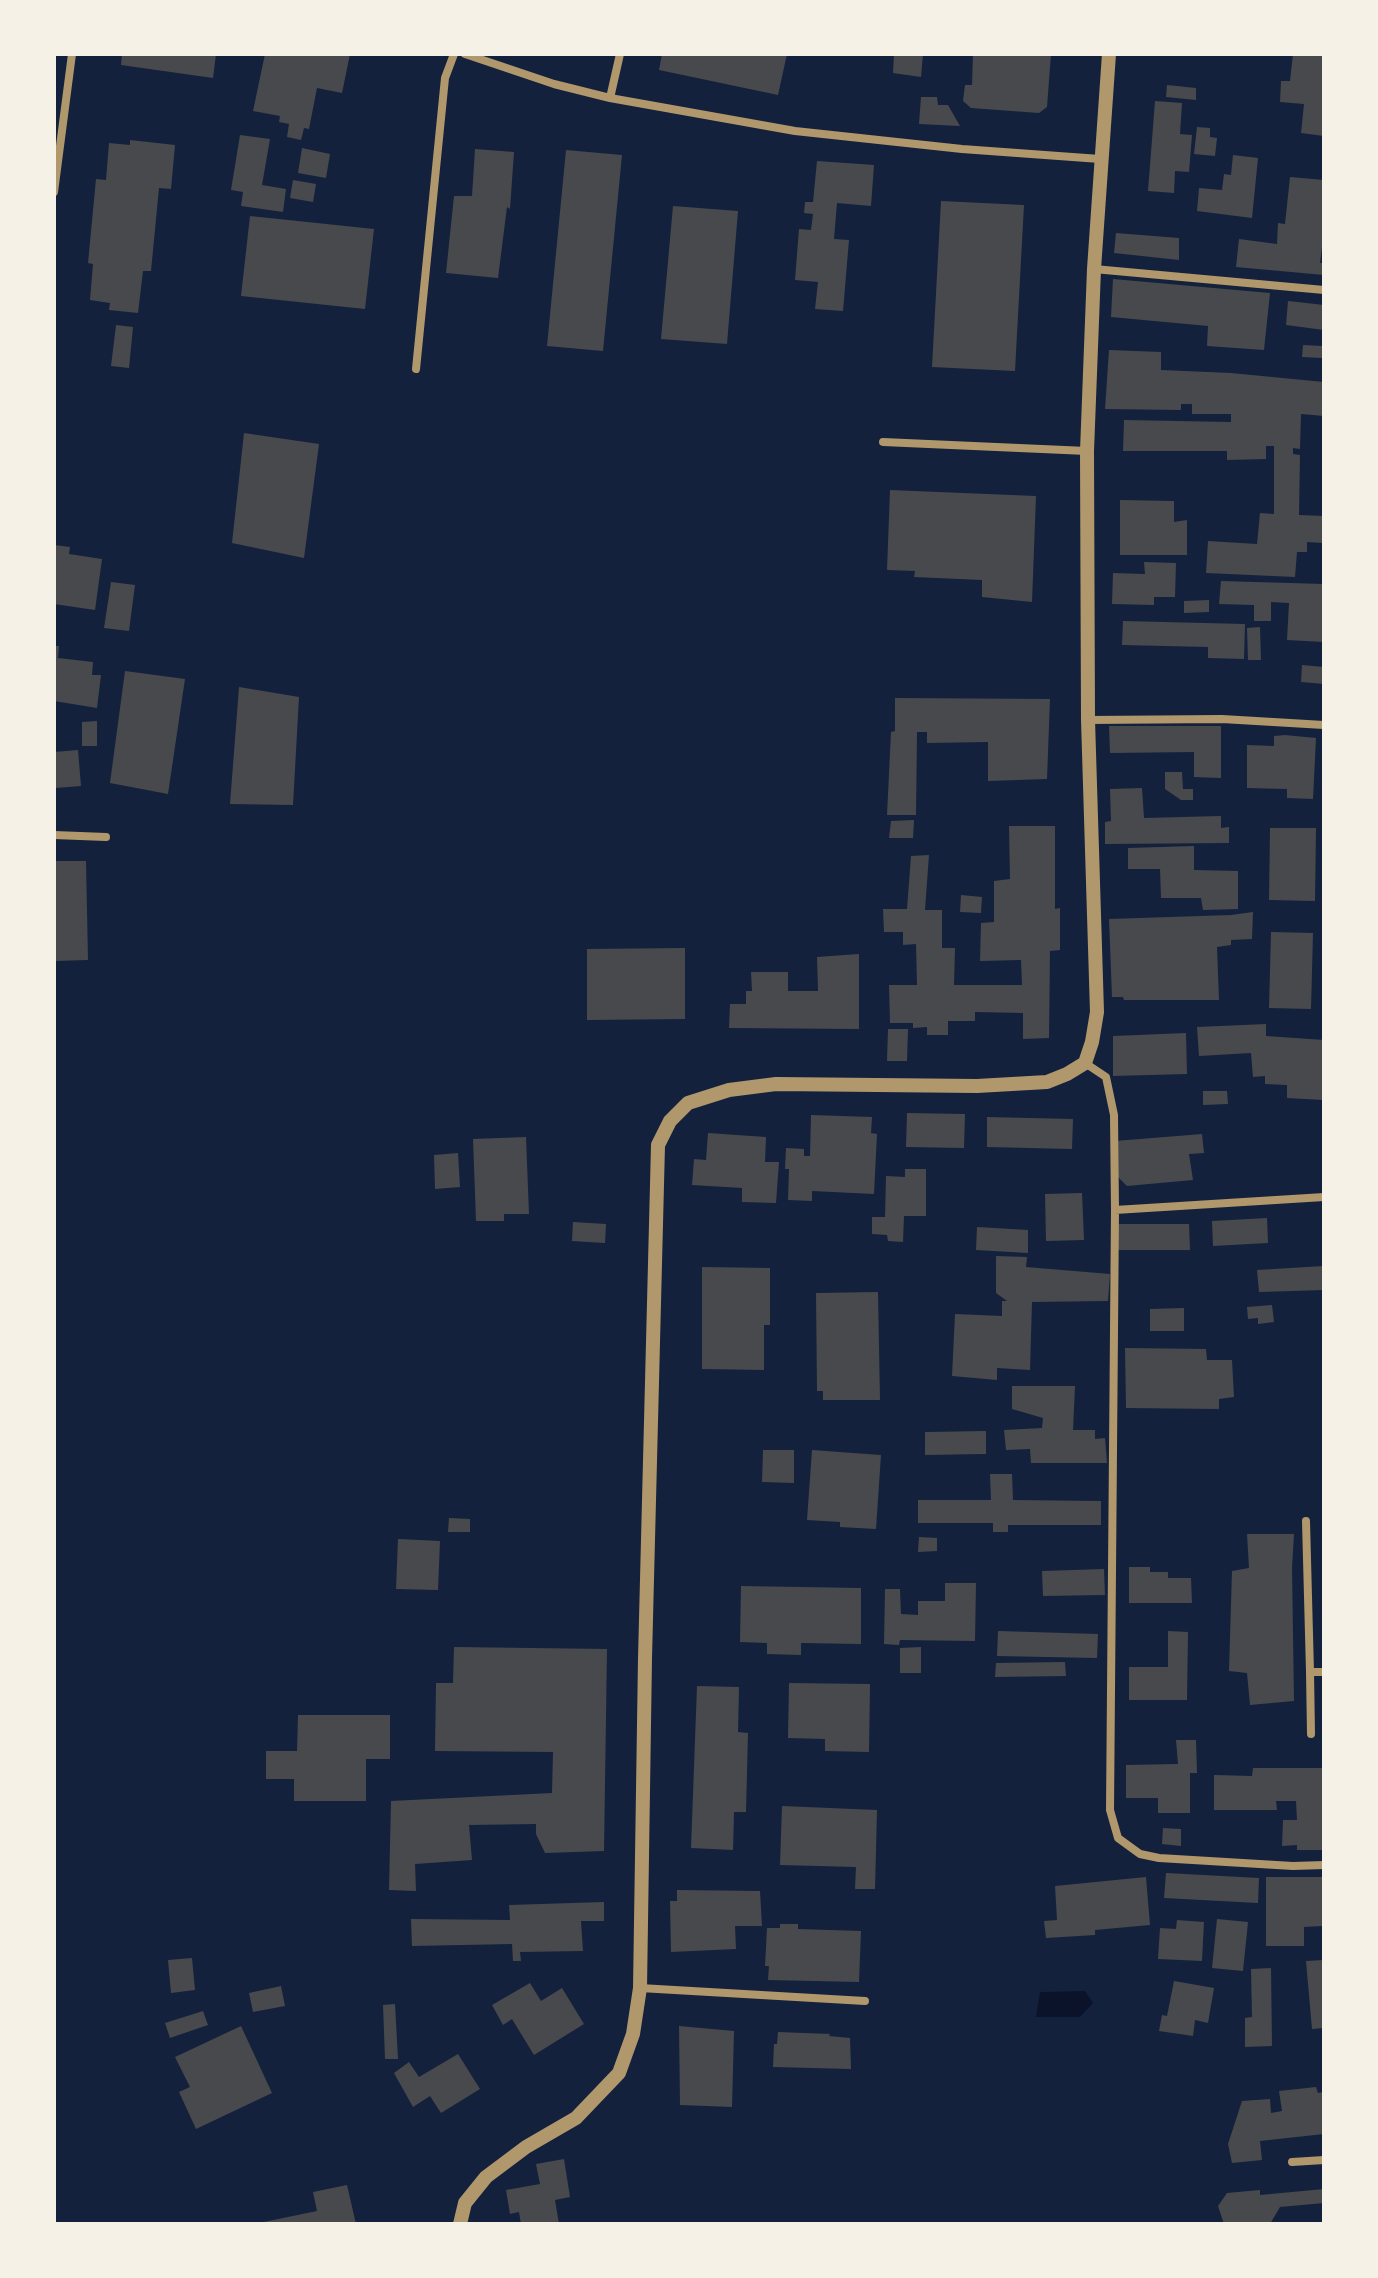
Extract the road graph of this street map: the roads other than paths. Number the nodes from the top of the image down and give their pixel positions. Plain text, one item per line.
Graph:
1 (72, 54) edge
2 (454, 54) edge
3 (465, 54) edge
4 (620, 54) edge
5 (1109, 54) edge
6 (610, 98) junction
7 (1100, 159) junction
8 (54, 192) edge
9 (1094, 269) junction
10 (1324, 290) edge
11 (416, 369) dead end
12 (883, 442) dead end
13 (1087, 451) junction
14 (1088, 720) junction
15 (1324, 725) edge
16 (54, 835) edge
17 (106, 837) dead end
18 (1085, 1063) junction
19 (1324, 1197) edge
20 (1115, 1210) junction
21 (1306, 1521) dead end
22 (1310, 1672) junction
23 (1324, 1672) edge
24 (1311, 1734) dead end
25 (1324, 1865) edge
26 (640, 1988) junction
27 (865, 2001) dead end
28 (1324, 2160) edge
29 (1292, 2162) dead end
30 (460, 2224) edge

1 - 8 street
2 - 11 street
3 - 6 street
4 - 6 street
5 - 7 street
6 - 7 street
7 - 9 street
9 - 10 street
9 - 13 street
12 - 13 street
13 - 14 street
14 - 15 street
14 - 18 street
16 - 17 street
18 - 20 street
18 - 26 street
19 - 20 street
20 - 25 street
21 - 22 street
22 - 23 street
22 - 24 street
26 - 27 street
26 - 30 street
28 - 29 street

